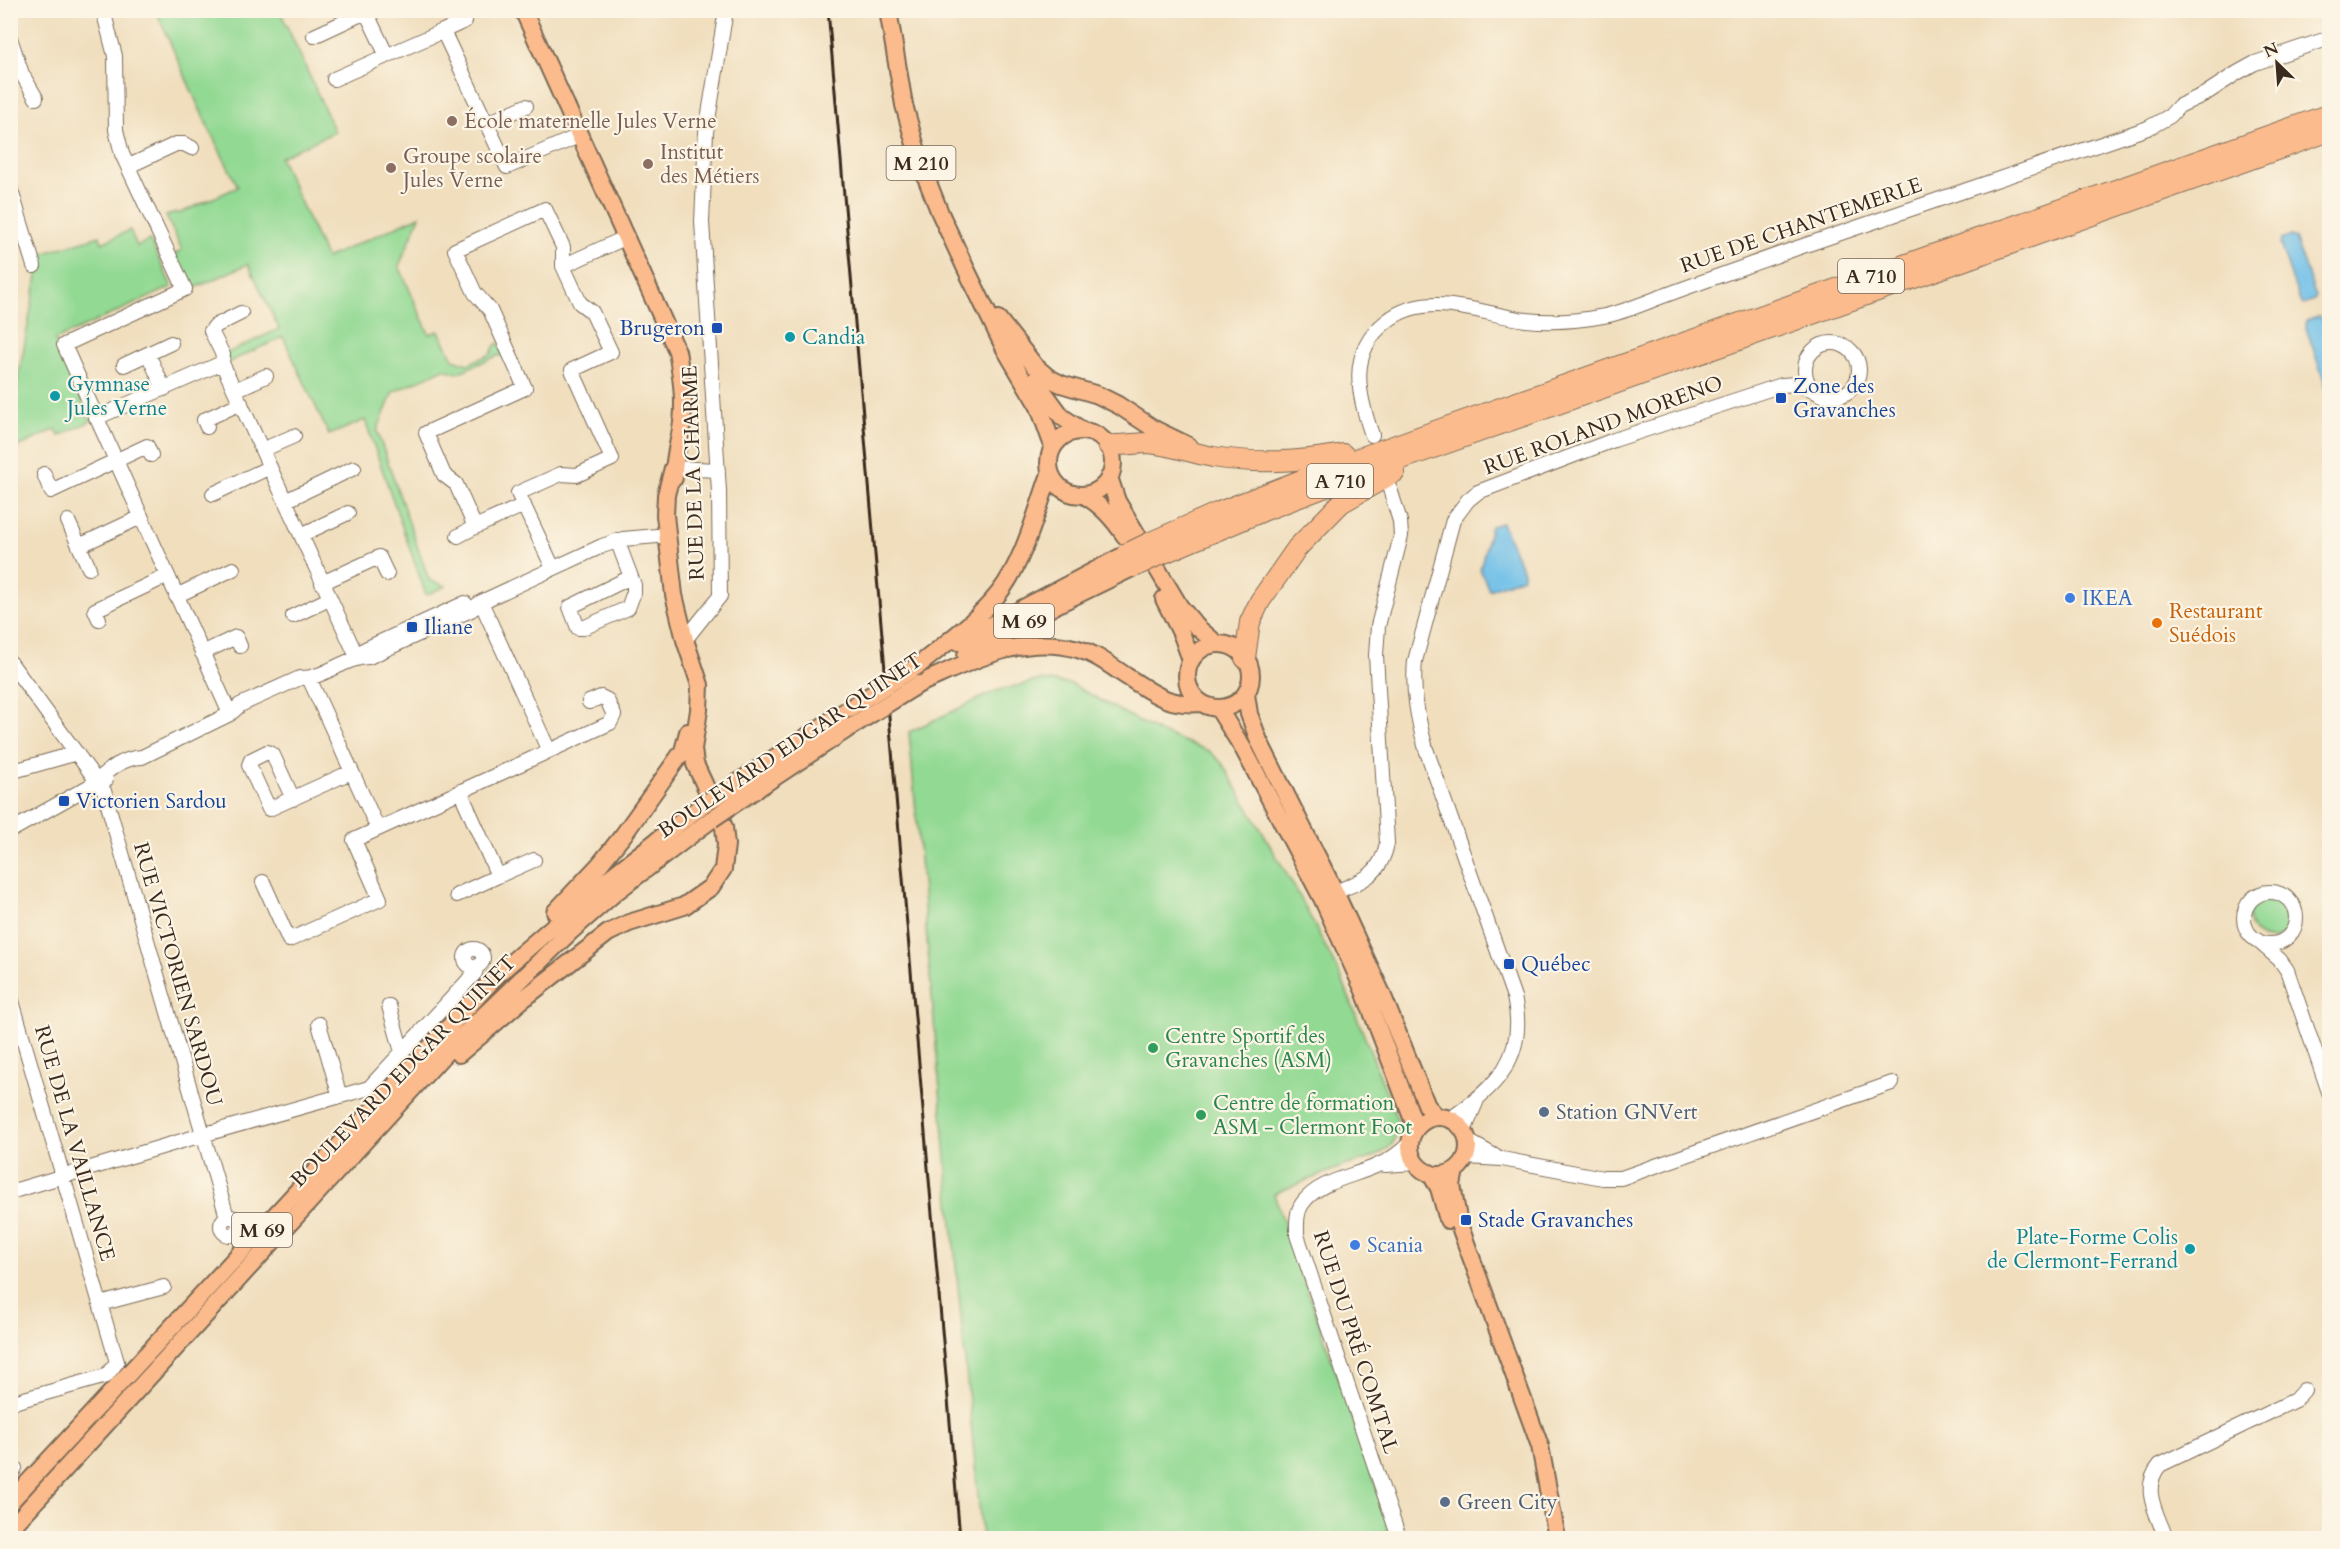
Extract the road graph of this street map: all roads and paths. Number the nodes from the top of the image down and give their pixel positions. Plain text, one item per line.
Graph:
1 (104, 10) edge
2 (460, 10) edge
3 (516, 10) edge
4 (524, 10) edge
5 (726, 10) edge
6 (888, 10) edge
7 (368, 11) edge
8 (443, 31) junction
9 (314, 36) dead end
10 (10, 38) edge
11 (2330, 38) edge
12 (387, 56) junction
13 (334, 79) dead end
14 (36, 99) dead end
15 (526, 106) dead end
16 (2330, 114) edge
17 (486, 124) junction
18 (2330, 131) edge
19 (574, 138) junction
20 (192, 148) dead end
21 (129, 166) junction
22 (10, 187) edge
23 (623, 238) junction
24 (34, 266) dead end
25 (563, 266) junction
26 (985, 305) junction
27 (241, 313) dead end
28 (171, 343) dead end
29 (148, 354) junction
30 (222, 363) junction
31 (1805, 364) junction
32 (124, 365) dead end
33 (266, 376) dead end
34 (164, 389) junction
35 (1814, 390) junction
36 (1747, 395) junction
37 (238, 397) junction
38 (1523, 415) junction
39 (96, 418) junction
40 (207, 427) dead end
41 (1083, 430) junction
42 (1372, 435) dead end
43 (294, 436) dead end
44 (1413, 438) junction
45 (1107, 445) junction
46 (1053, 446) junction
47 (262, 450) junction
48 (151, 455) dead end
49 (1210, 456) junction
50 (116, 461) junction
51 (270, 467) junction
52 (354, 468) dead end
53 (674, 468) junction
54 (718, 470) junction
55 (44, 474) dead end
56 (1050, 474) junction
57 (1110, 477) junction
58 (1390, 489) dead end
59 (213, 494) dead end
60 (1084, 495) junction
61 (285, 501) junction
62 (524, 505) junction
63 (348, 513) dead end
64 (141, 517) junction
65 (68, 521) dead end
66 (476, 527) junction
67 (301, 535) junction
68 (668, 535) junction
69 (458, 536) dead end
70 (617, 540) junction
71 (79, 546) junction
72 (1155, 549) junction
73 (1130, 560) junction
74 (89, 568) dead end
75 (553, 568) junction
76 (233, 569) dead end
77 (387, 574) dead end
78 (167, 576) junction
79 (631, 577) junction
80 (322, 583) junction
81 (176, 596) junction
82 (329, 599) junction
83 (481, 602) junction
84 (293, 616) dead end
85 (99, 619) dead end
86 (685, 640) junction
87 (1217, 644) junction
88 (240, 646) dead end
89 (202, 653) junction
90 (357, 657) junction
91 (1245, 658) junction
92 (1191, 660) junction
93 (10, 662) edge
94 (919, 665) junction
95 (693, 668) junction
96 (309, 678) junction
97 (919, 684) junction
98 (1246, 694) junction
99 (589, 702) dead end
100 (1210, 706) junction
101 (230, 714) junction
102 (549, 750) junction
103 (77, 753) junction
104 (10, 772) edge
105 (351, 772) junction
106 (98, 782) junction
107 (460, 791) junction
108 (731, 796) junction
109 (293, 799) dead end
110 (708, 812) junction
111 (378, 829) junction
112 (10, 831) edge
113 (534, 860) dead end
114 (498, 876) junction
115 (263, 882) dead end
116 (1335, 892) junction
117 (457, 895) dead end
118 (2288, 937) junction
119 (2257, 940) junction
120 (515, 958) junction
121 (476, 967) dead end
122 (2287, 970) junction
123 (10, 994) edge
124 (389, 1006) dead end
125 (319, 1024) dead end
126 (402, 1052) junction
127 (1892, 1083) dead end
128 (2330, 1095) edge
129 (340, 1097) junction
130 (1477, 1101) junction
131 (1444, 1118) junction
132 (202, 1135) junction
133 (1413, 1135) junction
134 (360, 1146) junction
135 (1463, 1150) junction
136 (1415, 1163) junction
137 (1377, 1166) junction
138 (1430, 1173) junction
139 (64, 1177) junction
140 (10, 1192) edge
141 (227, 1217) dead end
142 (164, 1287) dead end
143 (100, 1304) junction
144 (2304, 1390) dead end
145 (10, 1403) edge
146 (1550, 1500) junction
147 (10, 1502) edge
148 (10, 1529) edge
149 (1399, 1539) edge
150 (1557, 1539) edge
151 (2166, 1539) edge

1 - 21 street
2 - 8 street
3 - 19 main road
4 - 23 main road
5 - 54 street, RUE DE LA CHARME
6 - 26 main road, M 210
7 - 9 street
7 - 12 street
8 - 12 street
8 - 17 street
10 - 14 street
11 - 42 street, RUE DE CHANTEMERLE
12 - 13 street
15 - 17 street
16 - 44 highway, A 710
17 - 19 street
18 - 38 highway, A 710
19 - 23 main road
20 - 21 street
21 - 39 street
22 - 24 street
23 - 25 street
23 - 53 main road, RUE DE LA CHARME
25 - 62 street
25 - 66 street
26 - 41 main road, M 210
26 - 46 main road, M 210
26 - 49 main road
27 - 30 street
28 - 29 street
29 - 32 street
29 - 34 street
30 - 34 street
30 - 37 street
31 - 35 street
31 - 35 street
31 - 36 street
33 - 37 street
34 - 39 street
35 - 36 street
36 - 130 street, RUE ROLAND MORENO
37 - 40 street
37 - 47 street
38 - 72 highway, A 710
38 - 91 highway
39 - 50 street
41 - 45 main road
41 - 46 main road
43 - 47 street
44 - 49 highway
44 - 72 highway, A 710
45 - 49 highway
45 - 57 main road
46 - 56 main road
47 - 51 street
48 - 50 street
50 - 55 street
50 - 64 street
51 - 59 street
51 - 61 street
52 - 61 street
53 - 54 street
53 - 68 main road, RUE DE LA CHARME
54 - 86 street, RUE DE LA CHARME
56 - 60 main road
56 - 94 main road
57 - 60 main road
57 - 87 main road
58 - 116 street
60 - 92 main road
61 - 67 street
62 - 66 street
62 - 75 street
63 - 67 street
64 - 71 street
64 - 78 street
65 - 71 street
66 - 69 street
67 - 80 street
68 - 70 street
68 - 86 main road, RUE DE LA CHARME
70 - 75 street
70 - 79 street
71 - 74 street
72 - 73 highway, A 710, bridge
73 - 94 main road, M 69
73 - 97 main road, BOULEVARD EDGAR QUINET / M 69
75 - 83 street
76 - 81 street
77 - 80 street
78 - 81 street
78 - 85 street
79 - 79 street
80 - 82 street
81 - 89 street
82 - 84 street
82 - 90 street
83 - 90 street
83 - 102 street
86 - 95 main road
87 - 91 main road
87 - 92 main road
88 - 89 street
89 - 101 street
90 - 96 street
91 - 98 main road
92 - 100 main road
93 - 103 street, RUE VICTORIEN SARDOU
94 - 108 main road, BOULEVARD EDGAR QUINET / M 69, bridge
95 - 120 main road
95 - 134 main road
96 - 101 street
96 - 105 street
97 - 100 main road
97 - 108 main road, BOULEVARD EDGAR QUINET / M 69, bridge
98 - 100 main road
98 - 116 main road
99 - 102 street
100 - 133 main road
101 - 106 street
102 - 107 street
103 - 104 street
103 - 106 street, RUE VICTORIEN SARDOU
105 - 109 street
105 - 111 street
106 - 112 street
106 - 132 street, RUE VICTORIEN SARDOU
107 - 111 street
107 - 114 street
108 - 110 main road, BOULEVARD EDGAR QUINET / M 69, bridge
110 - 120 main road, BOULEVARD EDGAR QUINET / M 69
110 - 134 main road, BOULEVARD EDGAR QUINET / M 69
111 - 115 street
113 - 114 street
114 - 117 street
116 - 131 main road
118 - 119 street
118 - 119 street
118 - 122 street
119 - 122 street
120 - 147 main road, BOULEVARD EDGAR QUINET / M 69
121 - 126 street
122 - 128 street
123 - 139 street, RUE DE LA VAILLANCE
124 - 126 street
125 - 129 street
126 - 129 street
127 - 135 street
129 - 132 street
130 - 131 street
130 - 135 street
131 - 133 main road
131 - 135 main road
132 - 139 street
132 - 141 street, RUE VICTORIEN SARDOU
133 - 136 main road
133 - 137 street, RUE DU PRÉ COMTAL
134 - 148 main road, BOULEVARD EDGAR QUINET / M 69
135 - 138 main road
135 - 146 main road
136 - 137 street, RUE DU PRÉ COMTAL
136 - 138 main road
137 - 149 street, RUE DU PRÉ COMTAL
138 - 146 main road
139 - 140 street
139 - 143 street, RUE DE LA VAILLANCE
142 - 143 street
143 - 145 street, RUE DE LA VAILLANCE
144 - 151 street
146 - 150 main road

